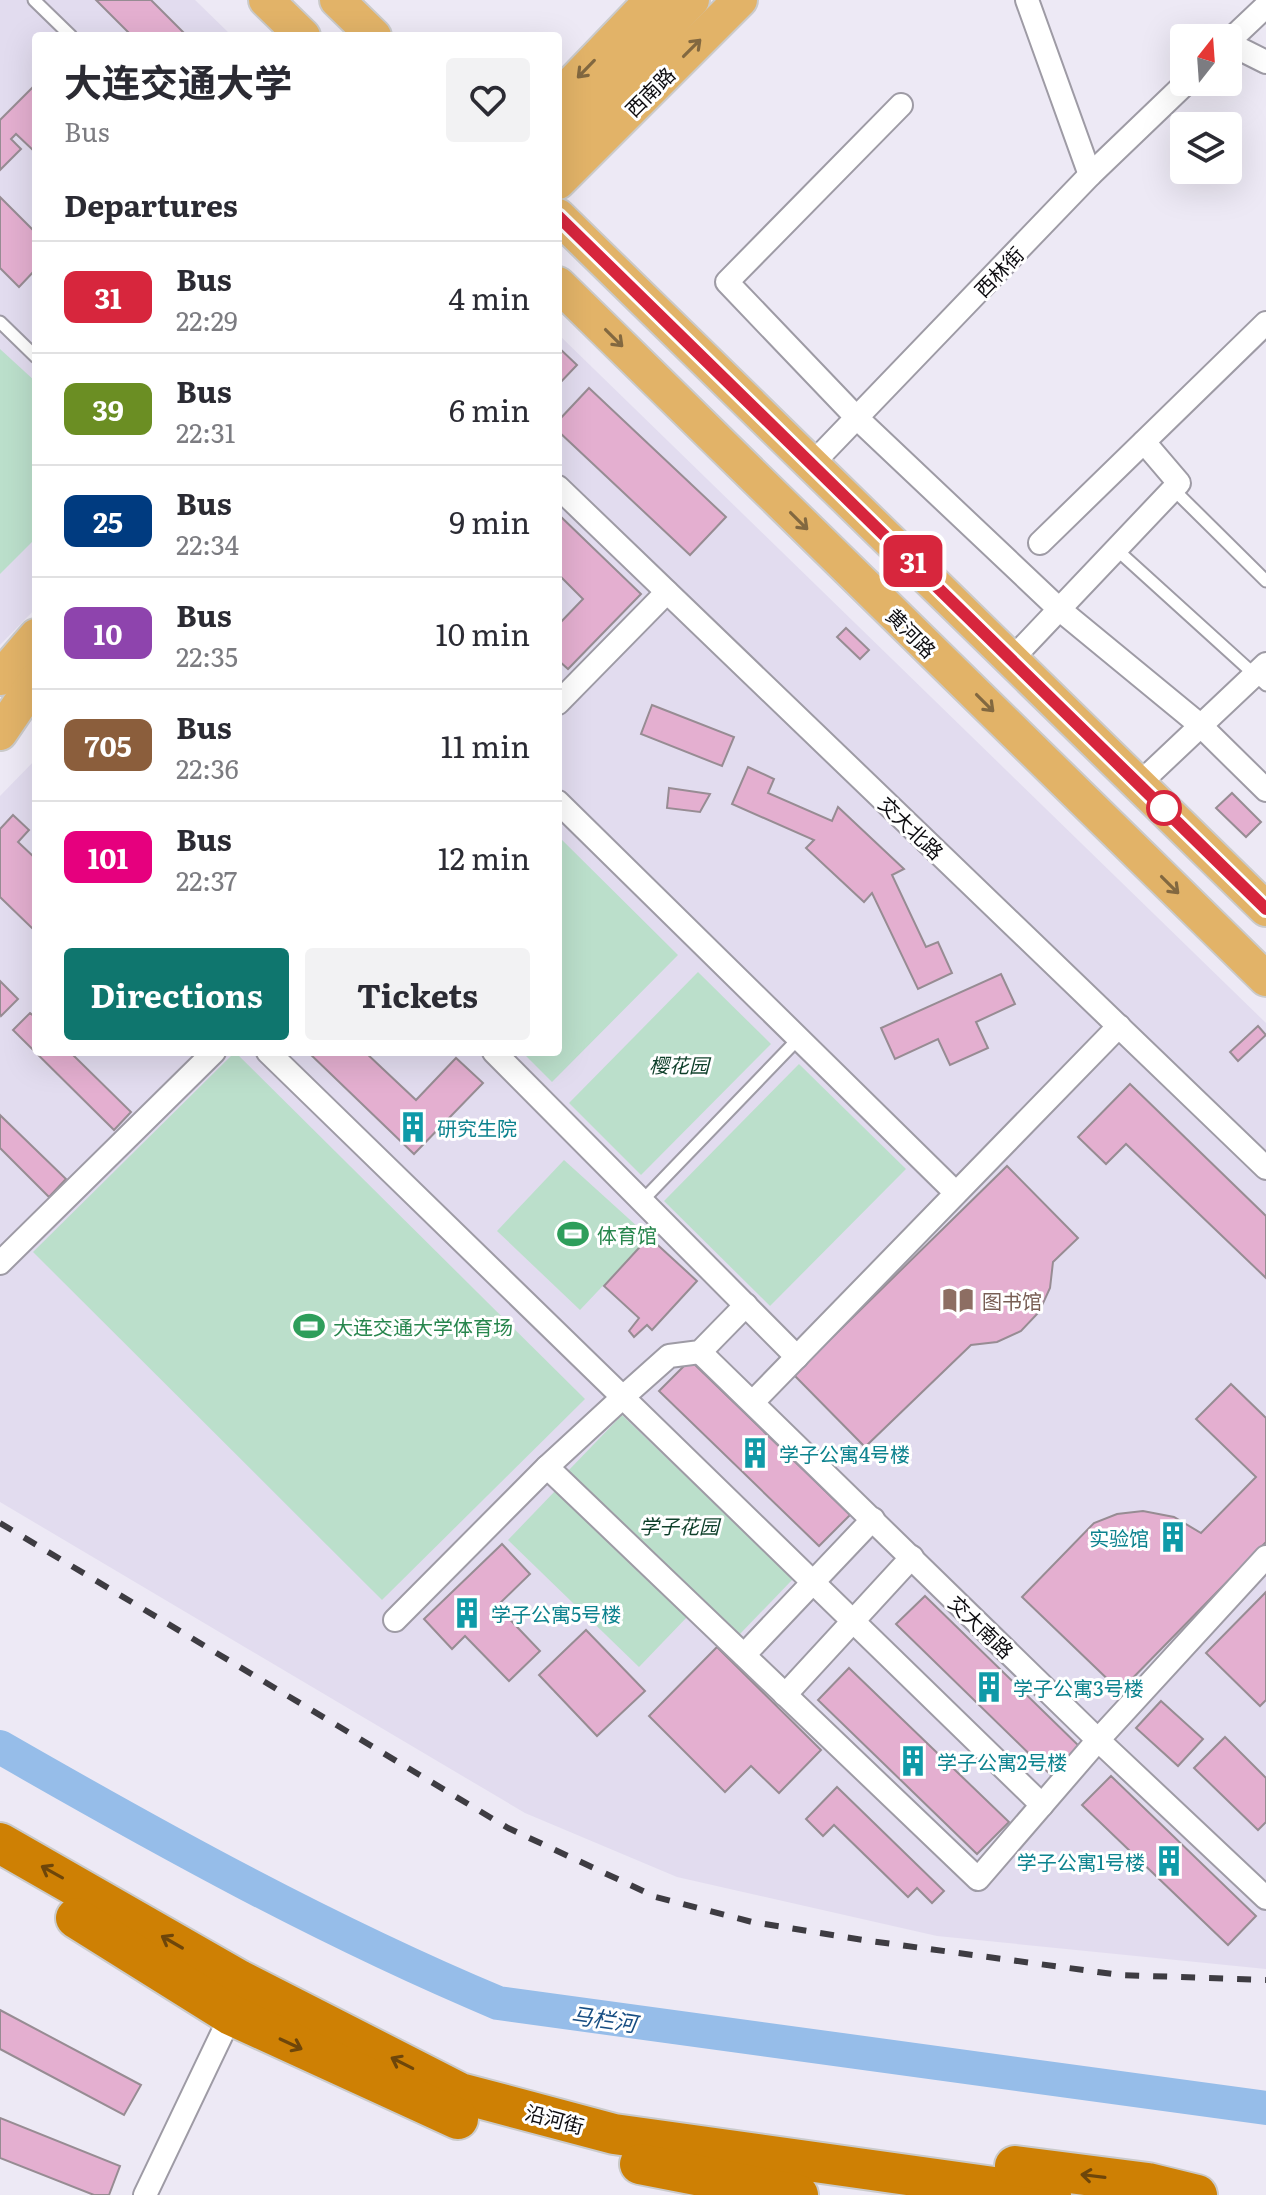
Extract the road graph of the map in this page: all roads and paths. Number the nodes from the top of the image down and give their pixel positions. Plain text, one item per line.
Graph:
1 (34, 0) edge
2 (266, 0) edge
3 (337, 0) edge
4 (652, 0) edge
5 (692, 0) edge
6 (740, 0) edge
7 (1027, 0) edge
8 (1266, 6) edge
9 (1242, 29) edge
10 (67, 32) edge
11 (299, 32) edge
12 (370, 32) edge
13 (1242, 50) edge
14 (1266, 62) edge
15 (562, 94) edge
16 (1172, 96) edge
17 (901, 105) dead end
18 (562, 135) edge
19 (1090, 175) junction
20 (562, 178) edge
21 (562, 220) edge
22 (562, 288) edge
23 (0, 322) edge
24 (1266, 323) edge
25 (32, 353) edge
26 (857, 418) junction
27 (1144, 442) junction
28 (813, 463) junction
29 (1173, 489) junction
30 (562, 491) edge
31 (1040, 543) dead end
32 (1116, 549) junction
33 (1266, 581) edge
34 (667, 592) junction
35 (1059, 609) junction
36 (32, 641) edge
37 (1012, 659) junction
38 (1262, 674) edge
39 (0, 678) edge
40 (32, 683) edge
41 (32, 685) edge
42 (562, 699) edge
43 (0, 705) edge
44 (32, 722) edge
45 (1200, 725) junction
46 (0, 733) edge
47 (0, 750) edge
48 (1139, 784) junction
49 (1266, 790) edge
50 (562, 806) edge
51 (1266, 909) edge
52 (1266, 979) edge
53 (1119, 1026) junction
54 (799, 1038) junction
55 (210, 1056) edge
56 (272, 1056) edge
57 (498, 1056) edge
58 (1266, 1168) edge
59 (956, 1193) junction
60 (642, 1201) junction
61 (0, 1263) edge
62 (746, 1305) junction
63 (700, 1352) junction
64 (797, 1357) junction
65 (623, 1397) junction
66 (753, 1402) junction
67 (547, 1467) junction
68 (873, 1519) junction
69 (912, 1557) junction
70 (1266, 1557) edge
71 (814, 1583) junction
72 (395, 1620) dead end
73 (854, 1622) junction
74 (744, 1655) junction
75 (785, 1695) junction
76 (1098, 1740) junction
77 (1042, 1805) junction
78 (4, 1861) edge
79 (1266, 1898) edge
80 (104, 1917) junction
81 (231, 2015) junction
82 (460, 2093) junction
83 (640, 2164) junction
84 (145, 2195) edge
85 (798, 2195) edge
86 (864, 2195) edge
87 (1051, 2195) edge
88 (1197, 2195) edge

1 - 10 lane
2 - 11 main road
3 - 12 main road
4 -> 15 main road
5 - 18 main road, 西南路
20 -> 6 main road, 西南路
7 - 19 street
8 - 9 street
13 - 14 street
16 - 19 street, 西林街
17 - 26 street
19 - 26 street, 西林街
21 - 28 main road
22 -> 52 main road, 黄河路
23 - 25 lane
24 - 27 street
26 - 28 street, 西林街
26 - 35 street
27 - 29 street
27 - 31 street
28 - 37 main road
29 - 32 street
29 - 33 lane
30 - 34 street, 交大北路
32 - 35 street
32 - 38 lane
34 - 42 street
34 - 53 street, 交大北路
35 - 37 street
35 - 45 street
36 - 39 main road
37 - 48 main road
38 - 45 street
40 - 43 main road
41 - 46 main road
44 - 47 main road
45 - 48 street
45 - 49 street
48 - 51 main road
50 - 54 street
53 - 58 street, 交大北路
53 - 59 street
54 - 59 street
54 - 60 lane
55 - 61 street
56 - 65 street
57 - 60 street
59 - 64 street
60 - 62 street
62 - 63 street
62 - 64 street
63 - 65 street
63 - 66 street, 交大南路
64 - 66 street
65 - 67 street
65 - 71 street
66 - 68 street, 交大南路
67 - 72 street
67 - 74 street
68 - 69 street, 交大南路
68 - 71 street
69 - 73 street
69 - 76 street, 交大南路
70 - 76 street
71 - 73 street
71 - 74 street
73 - 75 street
73 - 77 street
74 - 75 street
75 - 77 street
76 - 77 street
76 - 79 street, 交大南路
78 - 80 highway
80 - 81 highway, 沿河街
82 -> 80 highway, 沿河街
81 -> 83 highway, 沿河街
81 - 84 street
82 - 87 highway, 沿河街
88 -> 82 highway
83 - 85 highway
83 - 86 highway, 沿河街

